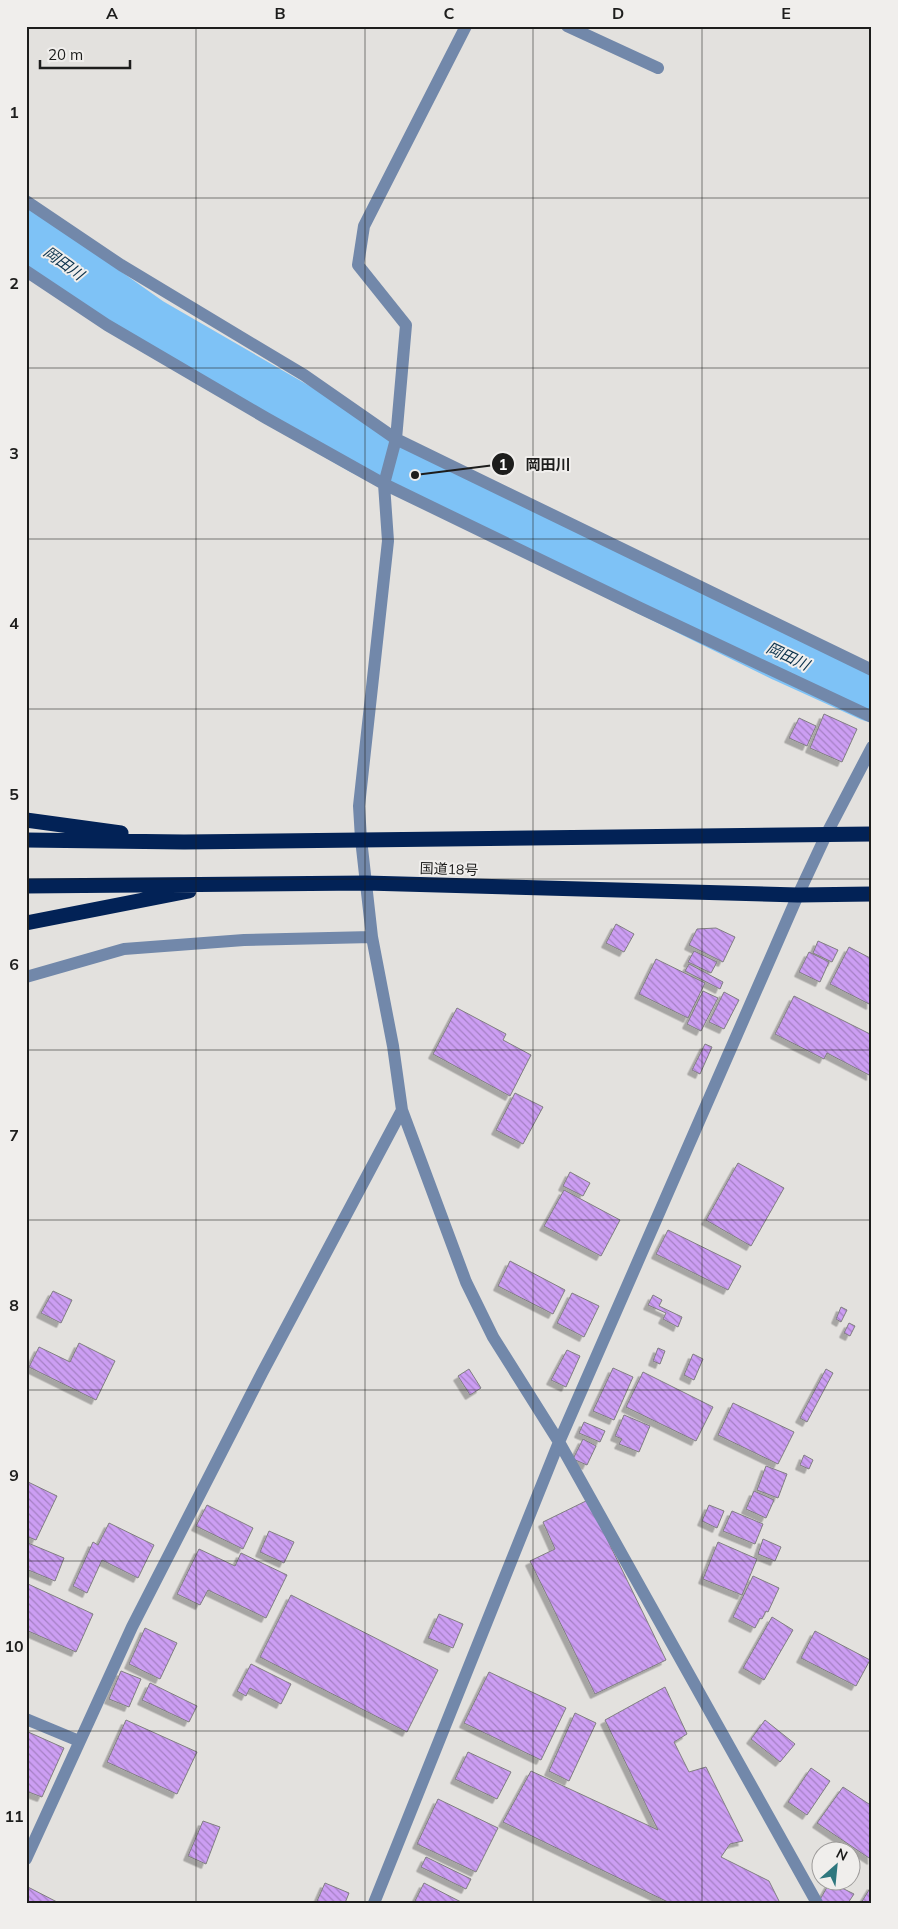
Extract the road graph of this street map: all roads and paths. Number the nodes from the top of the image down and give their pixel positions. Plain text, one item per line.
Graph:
1 (466, 26) edge
2 (567, 26) edge
3 (658, 68) dead end
4 (26, 201) edge
5 (26, 271) edge
6 (395, 443) junction
7 (385, 479) junction
8 (872, 670) edge
9 (872, 717) edge
10 (872, 747) edge
11 (26, 820) edge
12 (827, 834) junction
13 (872, 834) edge
14 (361, 839) junction
15 (26, 840) edge
16 (184, 842) junction
17 (366, 883) junction
18 (225, 884) junction
19 (26, 886) edge
20 (872, 894) edge
21 (798, 895) junction
22 (26, 923) edge
23 (372, 937) junction
24 (26, 977) edge
25 (402, 1110) junction
26 (559, 1442) junction
27 (26, 1719) edge
28 (79, 1741) junction
29 (26, 1859) edge
30 (374, 1903) edge
31 (817, 1903) edge

1 - 6 street
2 - 3 street
4 - 6 street
5 - 7 street
6 - 7 street
6 - 8 street
7 - 9 street
7 - 14 street
10 - 12 street
11 - 16 highway
12 - 13 highway
12 - 14 highway
12 - 21 street
14 - 16 highway
14 - 17 street
15 - 16 highway
17 - 18 highway, 国道18号
17 - 21 highway, 国道18号
17 - 23 street
18 - 19 highway, 国道18号
18 - 22 highway
20 - 21 highway, 国道18号
21 - 26 street
23 - 24 street
23 - 25 street
25 - 26 street
25 - 28 street
26 - 30 street
26 - 31 street
27 - 28 street
28 - 29 street

